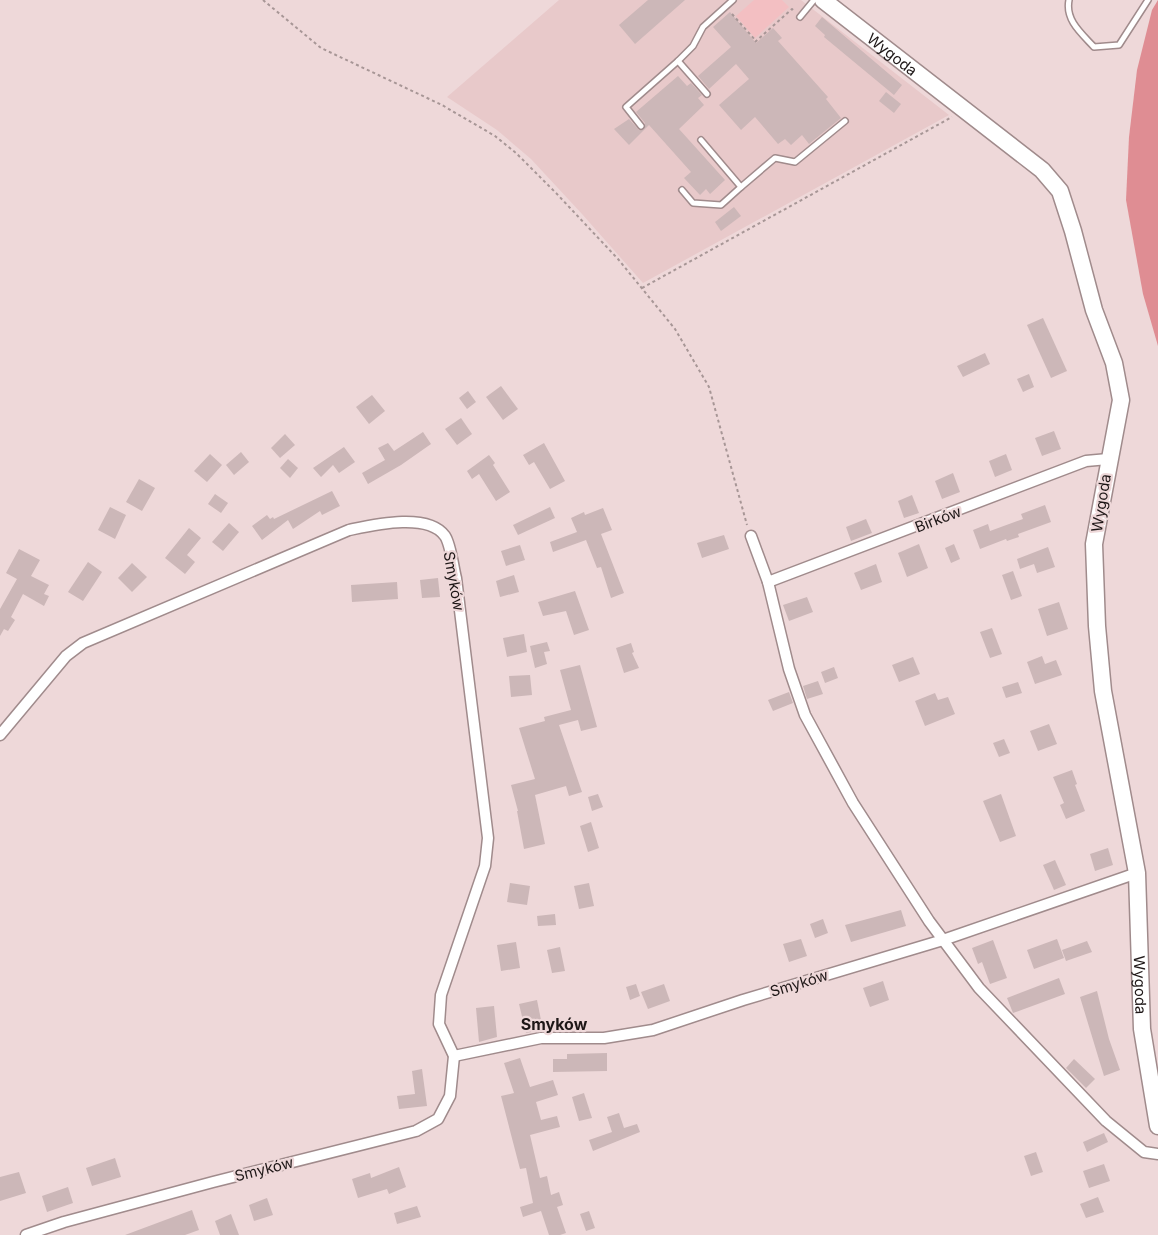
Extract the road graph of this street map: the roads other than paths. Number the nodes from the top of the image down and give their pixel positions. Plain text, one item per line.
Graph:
1 (733, 0) edge
2 (814, 0) edge
3 (823, 0) edge
4 (1069, 0) edge
5 (1148, 0) edge
6 (800, 17) dead end
7 (678, 61) junction
8 (707, 94) dead end
9 (845, 121) dead end
10 (641, 126) dead end
11 (701, 140) dead end
12 (741, 187) junction
13 (682, 190) dead end
14 (1108, 459) junction
15 (751, 536) road end
16 (768, 582) junction
17 (0, 735) edge
18 (1137, 873) junction
19 (943, 940) junction
20 (454, 1056) junction
21 (1158, 1126) edge
22 (1158, 1154) edge
23 (26, 1235) edge

1 - 7 lane
2 - 6 lane
3 - 14 street, Wygoda
4 - 5 lane
7 - 8 lane
7 - 10 lane
9 - 12 lane
11 - 12 lane
12 - 13 lane
14 - 16 street, Birków
14 - 18 street, Wygoda
15 - 16 street
16 - 19 street
17 - 20 street, Smyków
18 - 19 street, Smyków
18 - 21 street, Wygoda
19 - 20 street, Smyków
19 - 22 street
20 - 23 street, Smyków

